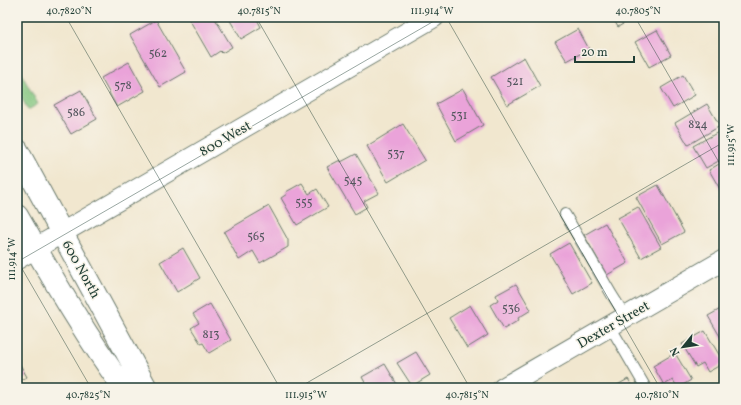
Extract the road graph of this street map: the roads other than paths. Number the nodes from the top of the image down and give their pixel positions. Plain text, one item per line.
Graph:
1 (434, 17) edge
2 (17, 150) edge
3 (565, 214) dead end
4 (17, 216) edge
5 (62, 233) junction
6 (26, 253) edge
7 (724, 260) edge
8 (618, 321) junction
9 (124, 388) edge
10 (146, 388) edge
11 (503, 388) edge
12 (646, 388) edge

1 - 5 street, 800 West
2 - 5 main road, 600 North
3 - 8 lane
4 - 6 main road, 600 North
5 - 6 street, 800 West
5 - 10 main road, 600 North
6 - 9 main road, 600 North
7 - 8 street, Dexter Street
8 - 11 street, Dexter Street
8 - 12 lane

